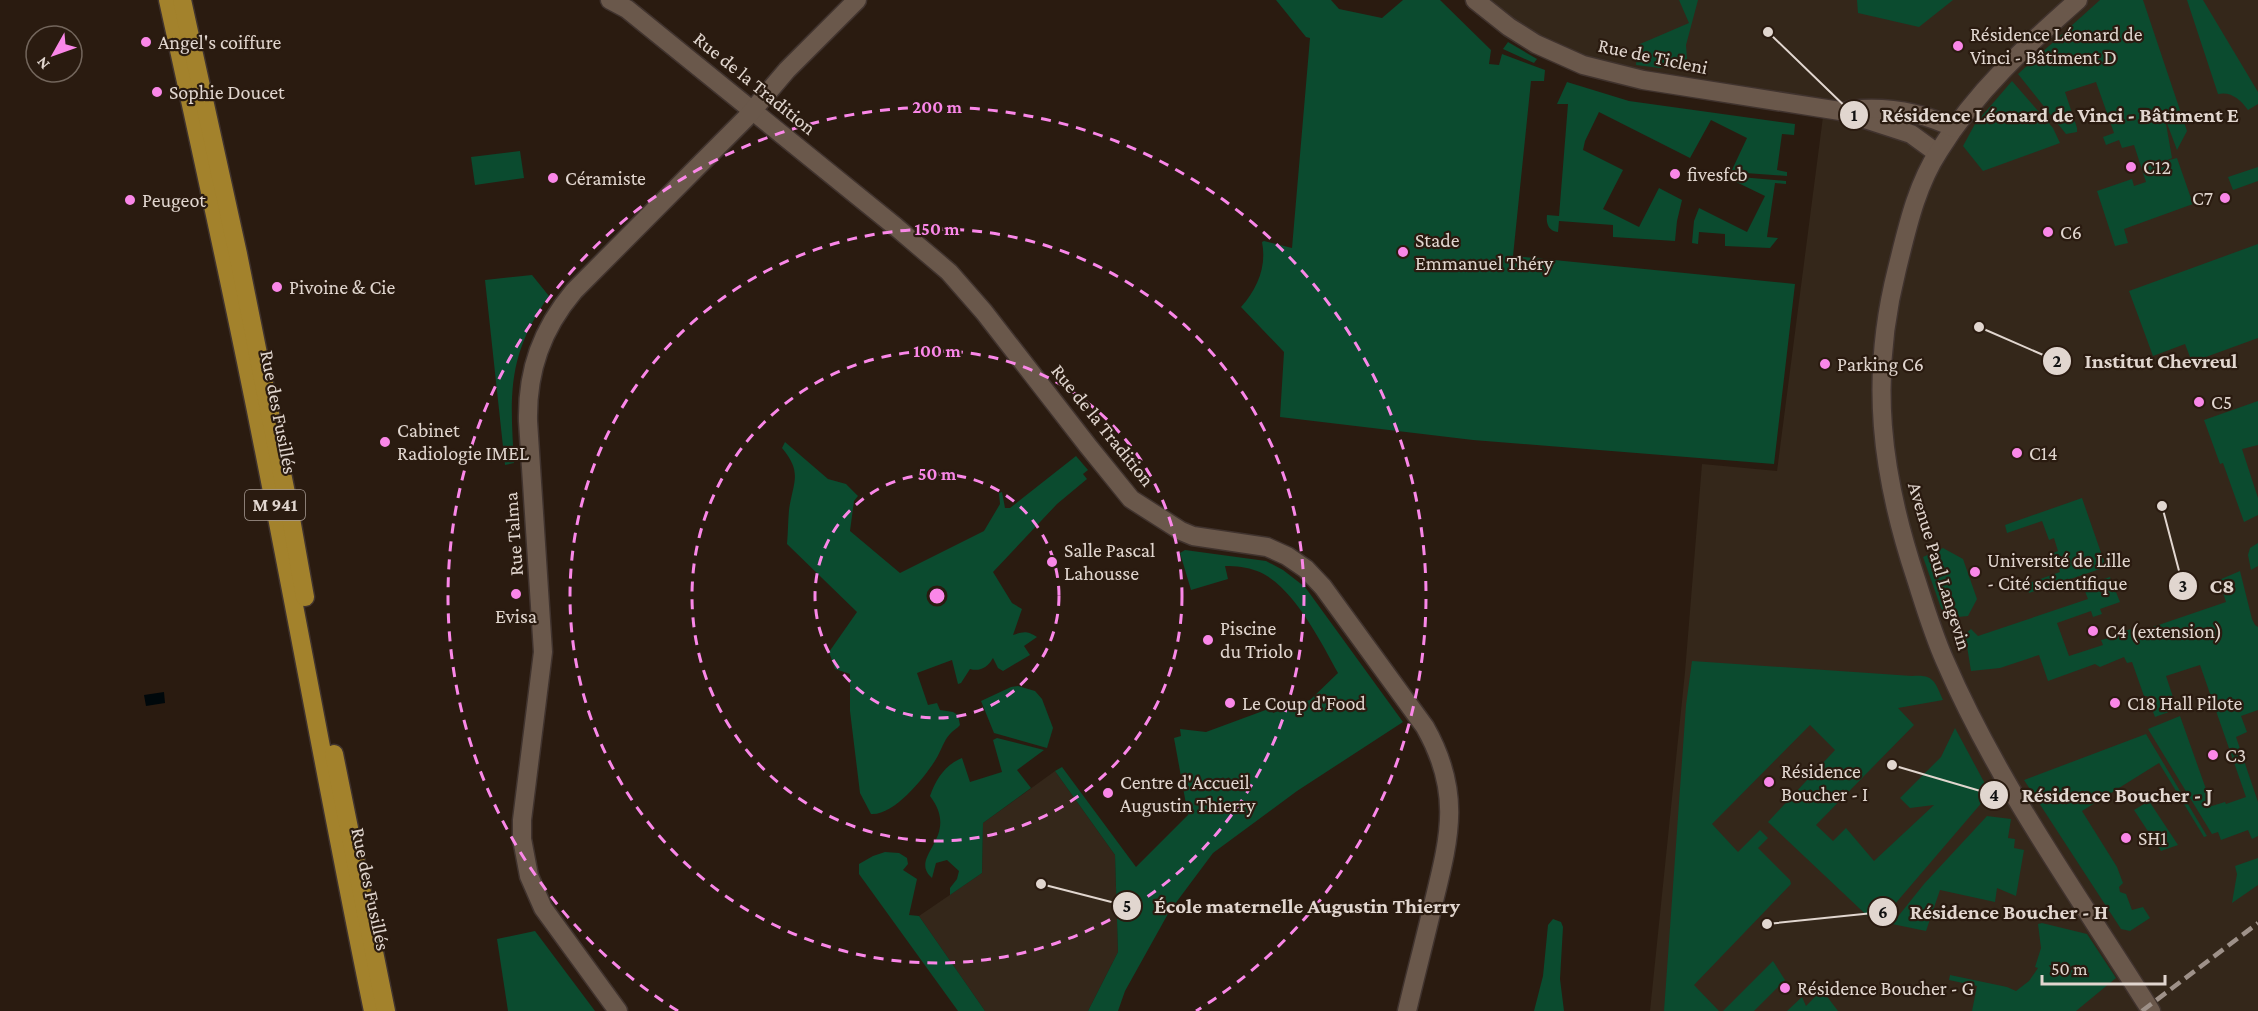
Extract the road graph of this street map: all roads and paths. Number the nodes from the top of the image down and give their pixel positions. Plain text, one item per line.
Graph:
1 (168, 0) edge
2 (182, 0) edge
3 (610, 0) edge
4 (857, 0) edge
5 (1475, 0) edge
6 (2078, 0) edge
7 (753, 110) junction
8 (1840, 111) junction
9 (1954, 128) junction
10 (1938, 153) junction
11 (373, 1011) edge
12 (386, 1011) edge
13 (618, 1011) edge
14 (1407, 1011) edge
15 (2151, 1011) edge

1 - 11 main road, Rue des Fusillés / M 941
2 - 12 main road, Rue des Fusillés / M 941
3 - 7 street, Rue de la Tradition
4 - 7 street, Rue Talma
5 - 8 street, Rue de Ticleni
6 - 9 street, Avenue Paul Langevin
7 - 13 street, Rue Talma
7 - 14 street, Rue de la Tradition
8 - 9 street, Rue de Ticleni
8 - 10 street, Rue de Ticleni
9 - 10 street, Avenue Paul Langevin
10 - 15 street, Avenue Paul Langevin

